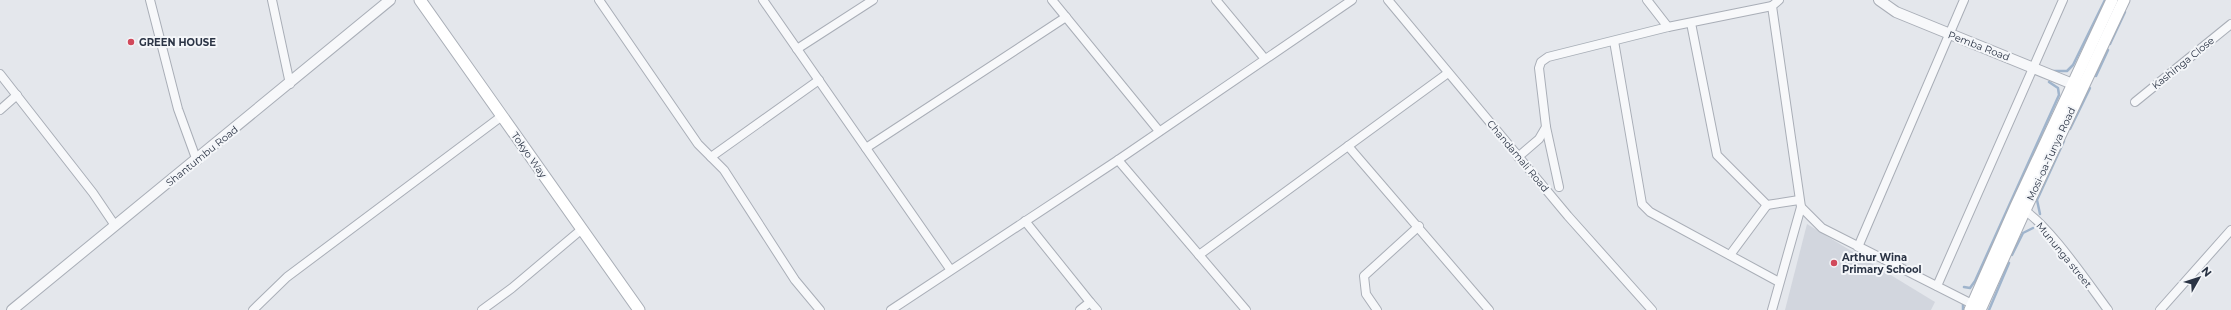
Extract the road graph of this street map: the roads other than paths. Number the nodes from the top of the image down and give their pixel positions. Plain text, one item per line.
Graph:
1 (150, 0) edge
2 (272, 0) edge
3 (390, 0) edge
4 (420, 0) edge
5 (599, 0) edge
6 (763, 0) edge
7 (873, 0) edge
8 (1052, 0) edge
9 (1216, 0) edge
10 (1352, 0) edge
11 (1388, 0) edge
12 (1647, 0) edge
13 (1766, 0) edge
14 (1779, 0) edge
15 (1879, 0) edge
16 (1964, 0) edge
17 (2063, 0) edge
18 (2112, 0) edge
19 (2124, 0) edge
20 (1772, 6) junction
21 (1066, 17) junction
22 (1691, 23) junction
23 (2231, 24) edge
24 (1668, 27) junction
25 (1949, 35) junction
26 (1614, 41) junction
27 (798, 49) junction
28 (1265, 59) junction
29 (2034, 68) junction
30 (1448, 73) junction
31 (0, 74) edge
32 (819, 80) junction
33 (290, 84) junction
34 (2077, 86) junction
35 (17, 95) junction
36 (2135, 102) dead end
37 (0, 110) edge
38 (502, 116) junction
39 (1546, 127) junction
40 (1159, 131) junction
41 (1348, 146) junction
42 (866, 148) junction
43 (711, 157) junction
44 (1518, 157) junction
45 (1118, 160) junction
46 (197, 161) junction
47 (1559, 187) dead end
48 (1800, 204) junction
49 (1767, 205) junction
50 (2020, 208) junction
51 (1025, 221) junction
52 (114, 224) junction
53 (1419, 226) junction
54 (582, 230) junction
55 (2231, 230) edge
56 (1858, 247) junction
57 (1199, 255) junction
58 (1730, 255) junction
59 (950, 269) junction
60 (1779, 282) junction
61 (1937, 286) junction
62 (1090, 302) junction
63 (1976, 308) edge
64 (12, 310) edge
65 (253, 310) edge
66 (482, 310) edge
67 (639, 310) edge
68 (820, 310) edge
69 (891, 310) edge
70 (1080, 310) edge
71 (1097, 310) edge
72 (1246, 310) edge
73 (1377, 310) edge
74 (1489, 310) edge
75 (1652, 310) edge
76 (1772, 310) edge
77 (2108, 310) edge
78 (2160, 310) edge

1 - 46 street
2 - 33 street
3 - 33 street, Shantumbu Road
4 - 38 main road, Tokyo Way
5 - 43 street
6 - 27 street
7 - 27 street
8 - 21 street
9 - 28 street
10 - 28 street
11 - 30 street, Chandamali Road
12 - 24 street
13 - 20 street
14 - 20 street
15 - 25 street, Pemba Road
16 - 25 street
17 - 29 street
18 - 34 main road, Mosi-oa-Tunya Road
19 - 34 main road, Mosi-oa-Tunya Road
20 - 22 street
20 - 48 street
21 - 40 street
21 - 42 street
22 - 24 street
22 - 49 street
23 - 36 street, Kashinga Close
24 - 26 street
25 - 29 street, Pemba Road
25 - 56 street
26 - 39 street
26 - 58 street
27 - 32 street
28 - 40 street
29 - 34 street, Pemba Road
29 - 61 street
30 - 41 street
30 - 44 street, Chandamali Road
31 - 35 street
32 - 42 street
32 - 43 street
33 - 46 street, Shantumbu Road
34 - 50 main road, Mosi-oa-Tunya Road
35 - 37 street
35 - 52 street
38 - 54 main road, Tokyo Way
38 - 65 street
39 - 44 street
39 - 47 street
40 - 45 street
41 - 53 street
41 - 57 street
42 - 59 street
43 - 68 street
44 - 75 street, Chandamali Road
45 - 51 street
45 - 57 street
46 - 52 street, Shantumbu Road
48 - 49 street
48 - 56 street
48 - 60 street
49 - 58 street
50 - 63 main road, Mosi-oa-Tunya Road
50 - 77 street, Mununga street
51 - 59 street
51 - 62 street
52 - 64 street, Shantumbu Road
53 - 73 street
53 - 74 street
54 - 66 street
54 - 67 main road, Tokyo Way
55 - 78 street
56 - 61 street
57 - 72 street
58 - 60 street
59 - 69 street
60 - 76 street
61 - 63 street
62 - 70 street
62 - 71 street

